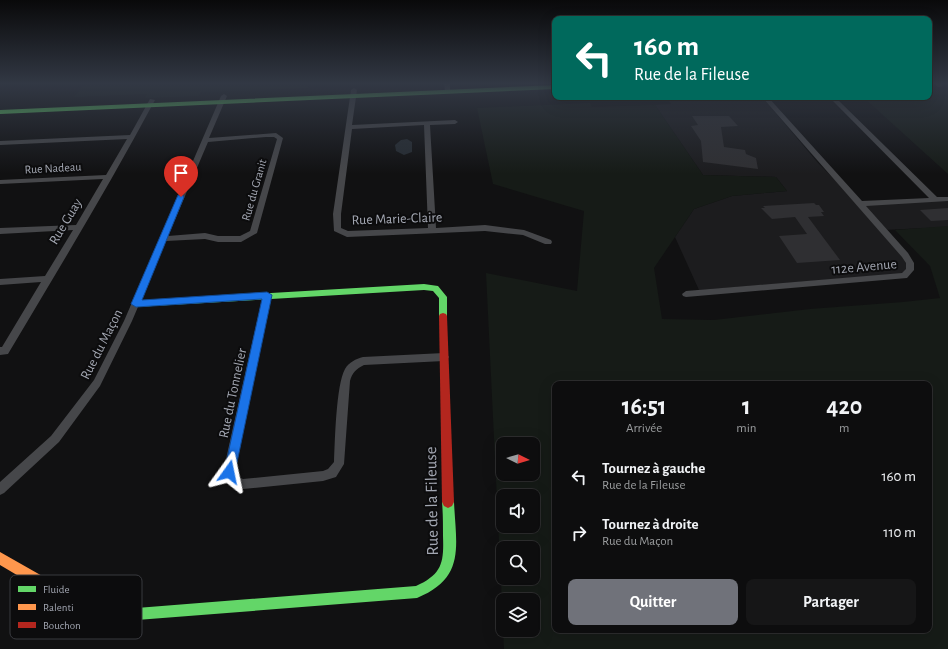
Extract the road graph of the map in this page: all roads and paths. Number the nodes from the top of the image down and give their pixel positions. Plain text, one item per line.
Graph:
1 (145, 113) edge
2 (216, 113) edge
3 (352, 113) edge
4 (778, 113) edge
5 (848, 113) edge
6 (455, 122) dead end
7 (427, 124) junction
8 (350, 127) junction
9 (132, 137) junction
10 (204, 140) junction
11 (0, 143) edge
12 (108, 177) junction
13 (0, 182) edge
14 (948, 199) edge
15 (936, 200) junction
16 (859, 204) junction
17 (78, 227) junction
18 (432, 230) junction
19 (0, 231) edge
20 (163, 239) junction
21 (548, 242) dead end
22 (48, 279) junction
23 (0, 282) edge
24 (686, 294) dead end
25 (267, 295) junction
26 (136, 304) junction
27 (0, 351) edge
28 (444, 357) junction
29 (0, 489) edge
30 (0, 558) edge
31 (29, 575) edge
32 (142, 614) edge

1 - 9 street, Rue Guay
2 - 10 street, Rue du Maçon
3 - 8 street, Rue Marie-Claire
4 - 16 street, 112e Avenue
5 - 15 street
6 - 7 street
7 - 8 street
7 - 18 street
8 - 18 street, Rue Marie-Claire
9 - 11 street
9 - 12 street, Rue Guay
10 - 20 street, Rue du Maçon
10 - 20 street, Rue du Granit
12 - 13 street, Rue Nadeau
12 - 17 street, Rue Guay
14 - 15 street
15 - 16 street
16 - 24 street, 112e Avenue
17 - 19 street
17 - 22 street, Rue Guay
18 - 21 street, Rue Marie-Claire
20 - 26 street, Rue du Maçon
22 - 23 street
22 - 27 street, Rue Guay
25 - 26 street, Rue de la Fileuse
25 - 28 street, Rue de la Fileuse
25 - 28 street, Rue du Tonnelier
26 - 29 street, Rue du Maçon
28 - 32 street, Rue de la Fileuse
30 - 31 street, Rue de la Fileuse

